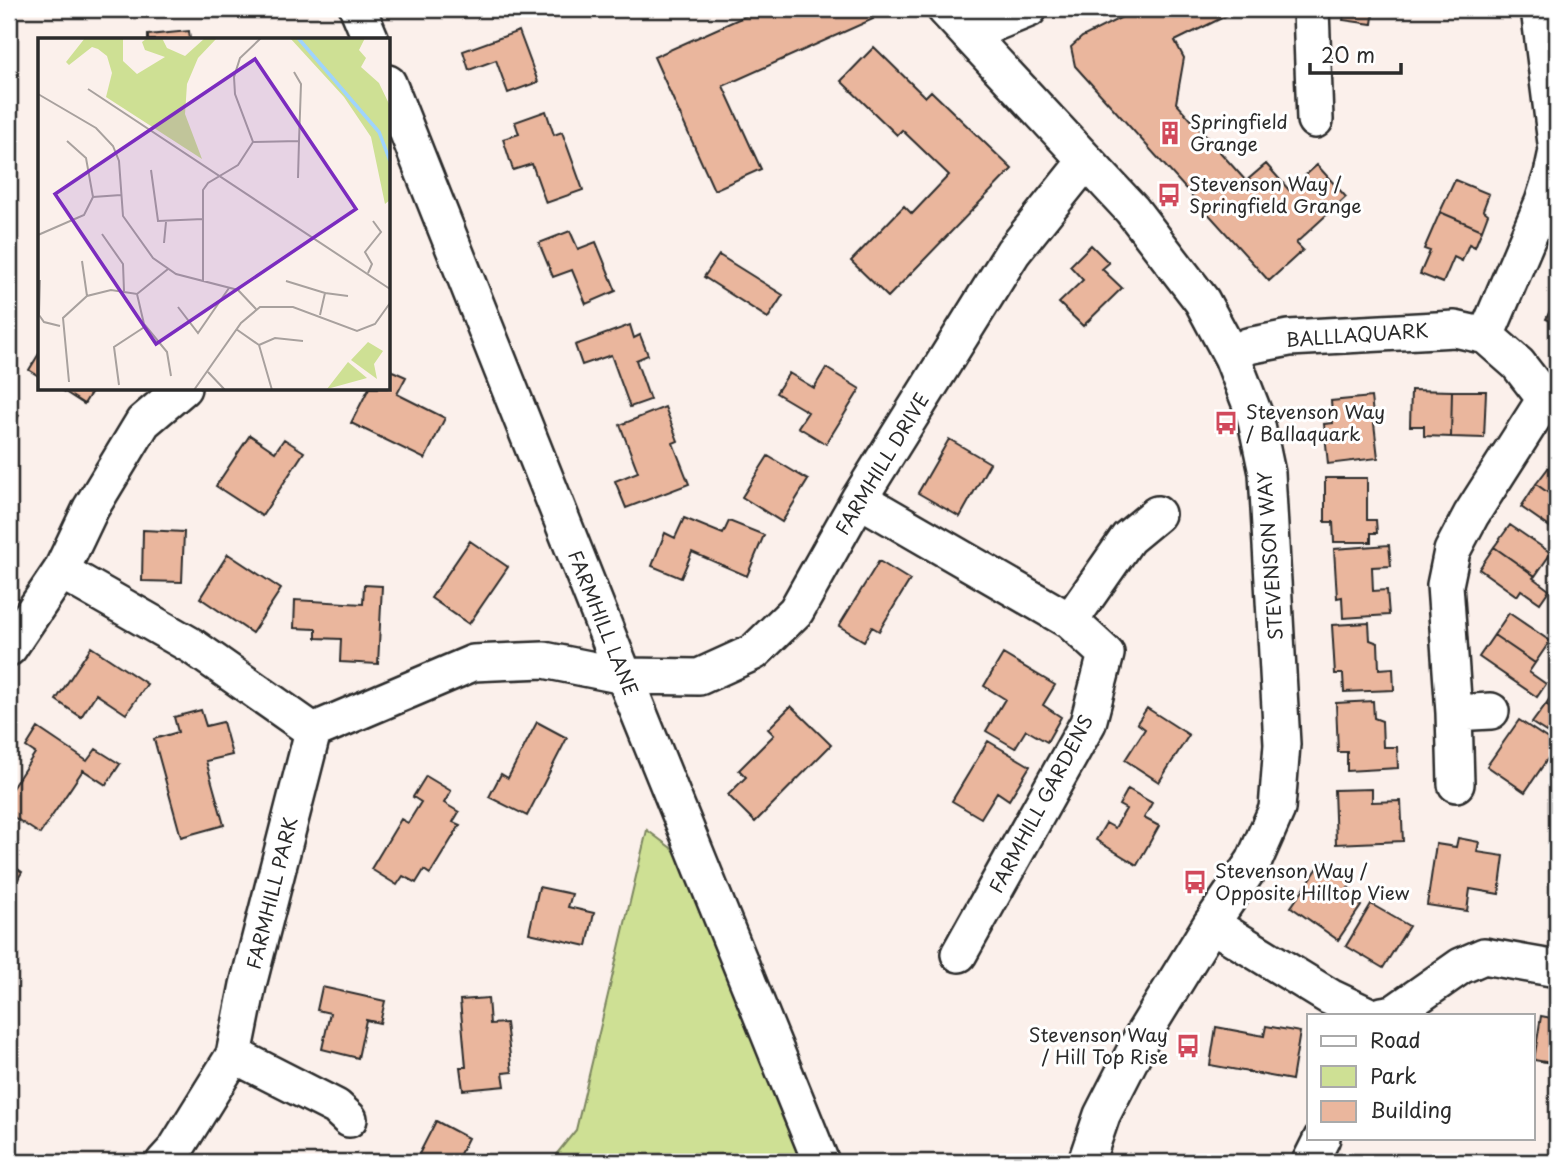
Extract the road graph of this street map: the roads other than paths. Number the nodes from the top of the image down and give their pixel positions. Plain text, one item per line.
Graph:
1 (358, 9) edge
2 (1029, 9) edge
3 (1311, 9) edge
4 (1539, 9) edge
5 (957, 21) edge
6 (371, 38) edge
7 (390, 88) edge
8 (1315, 120) dead end
9 (1556, 132) edge
10 (1085, 162) junction
11 (1486, 336) junction
12 (1232, 357) junction
13 (181, 390) edge
14 (1551, 404) edge
15 (859, 499) junction
16 (1157, 514) dead end
17 (61, 571) junction
18 (1070, 621) junction
19 (9, 648) edge
20 (624, 676) junction
21 (1491, 711) dead end
22 (1454, 713) junction
23 (313, 731) junction
24 (1456, 784) dead end
25 (1211, 924) junction
26 (959, 954) dead end
27 (1557, 969) edge
28 (1366, 1014) edge
29 (1388, 1014) edge
30 (233, 1055) junction
31 (349, 1119) dead end
32 (1321, 1140) edge
33 (164, 1162) edge
34 (821, 1162) edge
35 (1086, 1162) edge
36 (1310, 1162) edge

1 - 6 street
2 - 5 street
3 - 8 street
4 - 9 street
5 - 10 street, STEVENSON WAY
7 - 20 street, FARMHILL LANE
9 - 11 street
10 - 12 street, STEVENSON WAY
10 - 15 street, FARMHILL DRIVE
11 - 12 street, BALLLAQUARK
11 - 14 street, BALLLAQUARK
12 - 25 street, STEVENSON WAY
13 - 17 street
14 - 22 street, BALLLAQUARK
15 - 18 street, FARMHILL GARDENS
15 - 20 street, FARMHILL DRIVE
16 - 18 street
17 - 19 street
17 - 23 street
18 - 26 street, FARMHILL GARDENS
20 - 23 street
20 - 34 street, FARMHILL LANE
21 - 22 street
22 - 24 street, BALLLAQUARK
23 - 30 street, FARMHILL PARK
25 - 28 street
25 - 35 street, STEVENSON WAY
27 - 29 street
30 - 31 street
30 - 33 street, FARMHILL PARK
32 - 36 street

